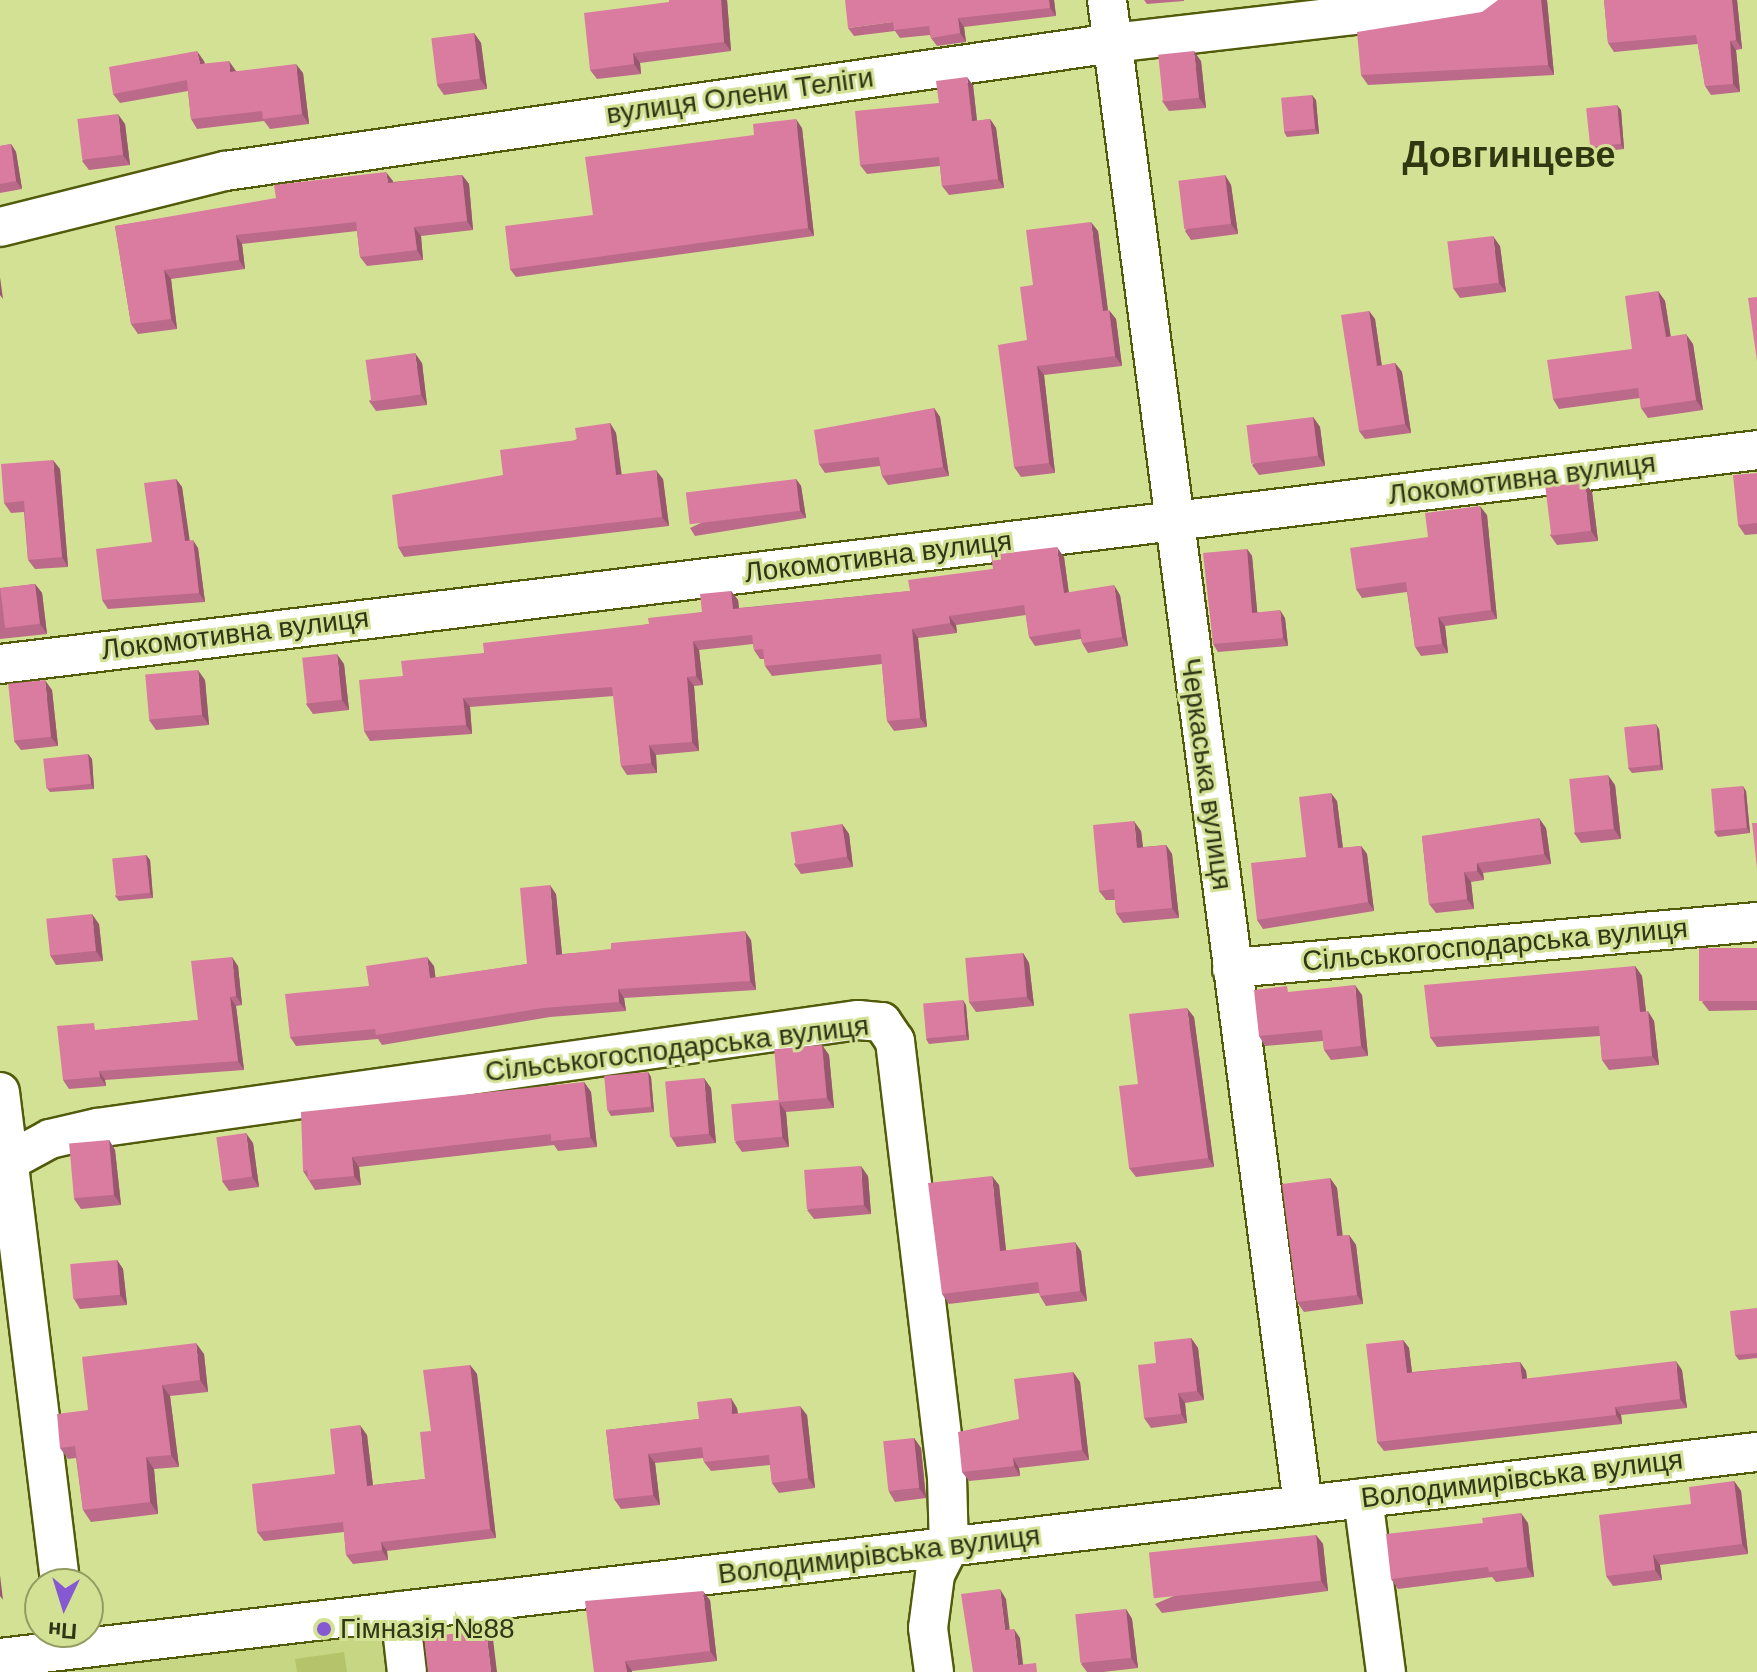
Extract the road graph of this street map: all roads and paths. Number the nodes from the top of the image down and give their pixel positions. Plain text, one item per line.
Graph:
1 (1107, 0) edge
2 (1486, 0) edge
3 (1113, 43) junction
4 (0, 227) edge
5 (1757, 450) edge
6 (1172, 522) junction
7 (0, 664) edge
8 (1757, 922) edge
9 (1232, 968) junction
10 (0, 1092) edge
11 (4, 1164) edge
12 (1757, 1452) edge
13 (1363, 1498) junction
14 (1303, 1505) junction
15 (949, 1547) junction
16 (58, 1568) edge
17 (400, 1611) junction
18 (104, 1638) edge
19 (39, 1648) edge
20 (0, 1658) edge
21 (407, 1672) edge
22 (934, 1672) edge
23 (1386, 1672) edge

1 - 3 street, Черкаська вулиця
2 - 3 street, вулиця Олени Теліги
3 - 4 street, вулиця Олени Теліги
3 - 6 street, Черкаська вулиця
5 - 6 street, Локомотивна вулиця
6 - 7 street, Локомотивна вулиця
6 - 9 street, Черкаська вулиця
8 - 9 street, Сільськогосподарська вулиця
9 - 14 street, Черкаська вулиця
10 - 11 street
11 - 15 street, Сільськогосподарська вулиця
11 - 16 street
12 - 13 street, Володимирівська вулиця
13 - 14 street, Володимирівська вулиця
13 - 23 street
14 - 15 street, Володимирівська вулиця
15 - 17 street, Володимирівська вулиця
15 - 22 street
17 - 18 street, Володимирівська вулиця
17 - 21 street
19 - 20 street, Володимирівська вулиця

